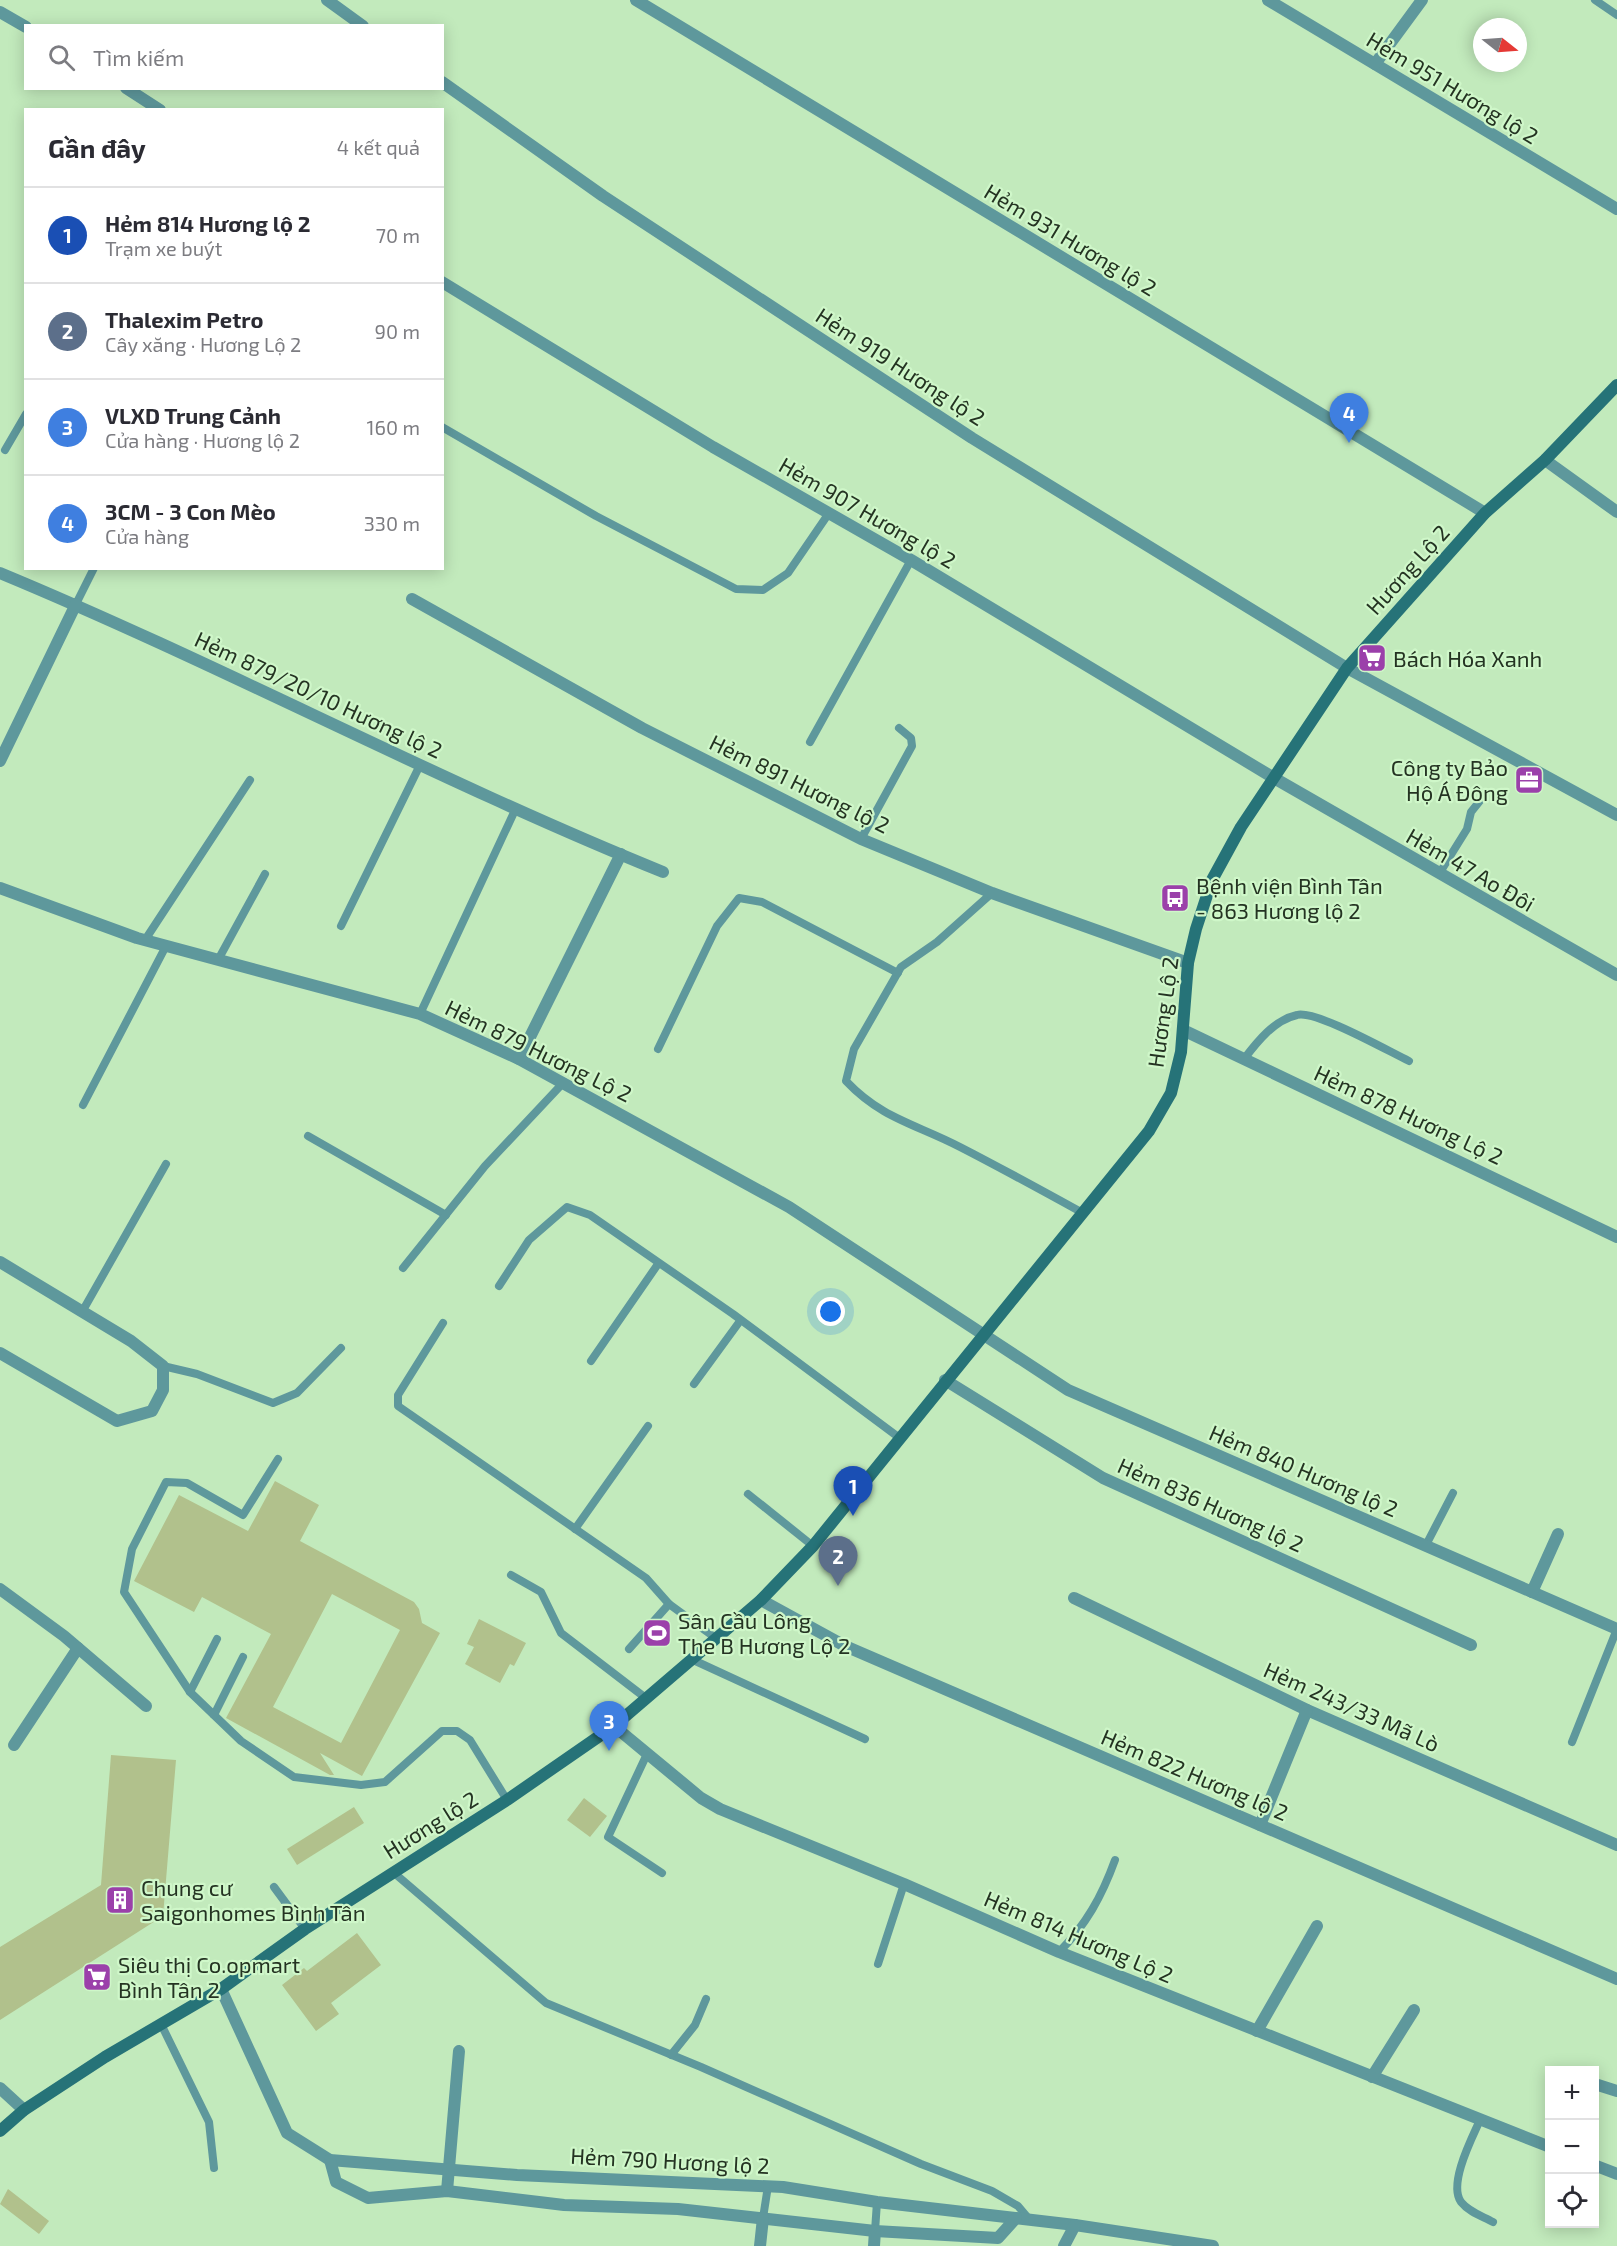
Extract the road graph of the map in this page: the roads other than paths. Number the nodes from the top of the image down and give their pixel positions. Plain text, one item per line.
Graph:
1 (327, 0) edge
2 (636, 0) edge
3 (1268, 0) edge
4 (1422, 0) edge
5 (1595, 0) edge
6 (0, 12) edge
7 (1617, 15) edge
8 (360, 24) edge
9 (24, 26) edge
10 (1375, 64) junction
11 (444, 83) edge
12 (129, 90) edge
13 (157, 108) edge
14 (1617, 209) edge
15 (444, 283) edge
16 (1617, 385) edge
17 (24, 417) edge
18 (444, 428) edge
19 (4, 450) dead end
20 (1545, 460) junction
21 (1617, 512) edge
22 (829, 513) junction
23 (1485, 513) junction
24 (911, 560) junction
25 (93, 570) edge
26 (0, 573) edge
27 (412, 599) dead end
28 (76, 604) junction
29 (1347, 668) junction
30 (899, 728) dead end
31 (810, 742) dead end
32 (0, 761) edge
33 (420, 765) junction
34 (1274, 778) junction
35 (250, 780) dead end
36 (1483, 796) dead end
37 (516, 808) junction
38 (1617, 815) edge
39 (861, 838) junction
40 (621, 854) junction
41 (663, 872) dead end
42 (265, 874) dead end
43 (1439, 874) junction
44 (0, 888) edge
45 (992, 893) junction
46 (340, 926) dead end
47 (145, 940) junction
48 (166, 946) junction
49 (218, 960) junction
50 (1188, 963) junction
51 (898, 973) junction
52 (1617, 975) edge
53 (420, 1014) junction
54 (1183, 1030) junction
55 (658, 1049) dead end
56 (519, 1059) junction
57 (1244, 1059) junction
58 (1409, 1061) dead end
59 (564, 1082) junction
60 (83, 1105) dead end
61 (308, 1136) dead end
62 (166, 1164) dead end
63 (1081, 1212) junction
64 (446, 1215) junction
65 (1617, 1237) edge
66 (0, 1262) edge
67 (658, 1264) junction
68 (403, 1268) dead end
69 (499, 1286) dead end
70 (82, 1311) junction
71 (740, 1321) junction
72 (443, 1323) dead end
73 (981, 1335) junction
74 (341, 1348) dead end
75 (0, 1353) edge
76 (591, 1361) dead end
77 (163, 1366) junction
78 (945, 1380) junction
79 (694, 1384) dead end
80 (648, 1426) dead end
81 (901, 1439) junction
82 (278, 1459) dead end
83 (1453, 1493) dead end
84 (748, 1494) dead end
85 (575, 1529) junction
86 (1558, 1534) dead end
87 (1426, 1545) junction
88 (813, 1546) junction
89 (511, 1575) dead end
90 (0, 1589) edge
91 (1532, 1592) junction
92 (1074, 1598) dead end
93 (761, 1600) junction
94 (669, 1604) junction
95 (1617, 1629) edge
96 (217, 1639) dead end
97 (717, 1639) junction
98 (1471, 1645) dead end
99 (78, 1648) junction
100 (629, 1649) dead end
101 (243, 1658) dead end
102 (691, 1659) junction
103 (190, 1692) junction
104 (647, 1699) junction
105 (146, 1706) dead end
106 (1307, 1710) junction
107 (214, 1715) junction
108 (614, 1726) junction
109 (865, 1739) dead end
110 (1572, 1742) dead end
111 (14, 1745) dead end
112 (647, 1754) junction
113 (507, 1800) junction
114 (1260, 1825) junction
115 (1617, 1845) edge
116 (1115, 1860) dead end
117 (393, 1872) junction
118 (662, 1873) dead end
119 (904, 1884) junction
120 (274, 1887) dead end
121 (1317, 1926) dead end
122 (305, 1929) junction
123 (1059, 1952) junction
124 (878, 1964) dead end
125 (1617, 1978) edge
126 (221, 1989) junction
127 (706, 1999) dead end
128 (1414, 2010) dead end
129 (161, 2024) junction
130 (1257, 2031) junction
131 (459, 2051) dead end
132 (671, 2055) junction
133 (1372, 2077) junction
134 (1599, 2085) edge
135 (0, 2088) edge
136 (1617, 2091) edge
137 (24, 2110) junction
138 (1480, 2120) junction
139 (0, 2131) edge
140 (1545, 2145) edge
141 (330, 2160) junction
142 (1599, 2166) edge
143 (214, 2168) dead end
144 (449, 2170) junction
145 (1616, 2170) edge
146 (768, 2186) junction
147 (447, 2191) junction
148 (877, 2202) junction
149 (763, 2218) junction
150 (1016, 2218) junction
151 (1029, 2219) junction
152 (1494, 2222) dead end
153 (1075, 2225) junction
154 (875, 2231) junction
155 (1173, 2243) edge
156 (760, 2246) edge
157 (874, 2246) edge
158 (1064, 2246) edge
159 (1213, 2246) edge

1 - 8 street
2 - 23 street, Hẻm 931 Hương lộ 2
3 - 10 street, Hẻm 951 Hương lộ 2
4 - 10 street
5 - 7 lane
6 - 9 street
10 - 14 street, Hẻm 951 Hương lộ 2
11 - 29 street, Hẻm 919 Hương lộ 2
12 - 13 street
15 - 22 street, Hẻm 907 Hương lộ 2
16 - 20 main road, Hương Lộ 2
17 - 19 lane
18 - 22 lane
20 - 21 street
20 - 23 main road, Hương Lộ 2
22 - 24 street, Hẻm 907 Hương lộ 2
23 - 29 main road, Hương Lộ 2
24 - 31 lane
24 - 34 street, Hẻm 907 Hương lộ 2
25 - 28 lane
26 - 28 street, Hẻm 879/20/10 Hương lộ 2
27 - 39 street, Hẻm 891 Hương lộ 2
28 - 32 street
28 - 33 street, Hẻm 879/20/10 Hương lộ 2
29 - 34 main road, Hương Lộ 2
29 - 38 street, Hẻm 919 Hương lộ 2
30 - 39 lane
33 - 37 street, Hẻm 879/20/10 Hương lộ 2
33 - 46 lane
34 - 43 street, Hẻm 47 Ao Đôi
34 - 50 main road, Hương Lộ 2
35 - 47 lane
36 - 43 lane
37 - 40 street, Hẻm 879/20/10 Hương lộ 2
37 - 53 lane
39 - 45 street, Hẻm 891 Hương lộ 2
40 - 41 street, Hẻm 879/20/10 Hương lộ 2
40 - 56 street
42 - 49 lane
43 - 52 street, Hẻm 47 Ao Đôi
44 - 47 street, Hẻm 879 Hương Lộ 2
45 - 50 street, Hẻm 891 Hương lộ 2
45 - 51 lane
47 - 48 street, Hẻm 879 Hương Lộ 2
48 - 49 street, Hẻm 879 Hương Lộ 2
48 - 60 lane
49 - 53 street, Hẻm 879 Hương Lộ 2
50 - 54 main road, Hương Lộ 2
51 - 55 lane
51 - 63 lane
53 - 56 street, Hẻm 879 Hương Lộ 2
54 - 57 street, Hẻm 878 Hương Lộ 2
54 - 63 main road, Hương Lộ 2
56 - 59 street, Hẻm 879 Hương Lộ 2
57 - 58 lane
57 - 65 street, Hẻm 878 Hương Lộ 2
59 - 64 lane
59 - 73 street, Hẻm 879 Hương Lộ 2
61 - 64 lane
62 - 70 lane
63 - 73 main road, Hương Lộ 2
64 - 68 lane
66 - 70 street
67 - 69 lane
67 - 71 lane
67 - 76 lane
70 - 77 street
71 - 79 lane
71 - 81 lane
72 - 85 lane
73 - 78 main road, Hương Lộ 2
73 - 87 street, Hẻm 840 Hương lộ 2
74 - 77 lane
75 - 77 street
78 - 81 main road, Hương Lộ 2
78 - 98 street, Hẻm 836 Hương lộ 2
80 - 85 lane
81 - 88 main road, Hương Lộ 2
82 - 103 lane
83 - 87 lane
84 - 88 lane
85 - 94 lane
86 - 91 street
87 - 91 street, Hẻm 840 Hương lộ 2
88 - 93 main road, Hương Lộ 2
89 - 104 lane
90 - 99 street
91 - 95 street, Hẻm 840 Hương lộ 2
92 - 106 street, Hẻm 243/33 Mã Lò
93 - 97 main road, Hương Lộ 2
93 - 114 street, Hẻm 822 Hương lộ 2
94 - 97 lane
94 - 100 lane
95 - 110 lane
96 - 103 lane
97 - 102 main road, Hương Lộ 2
99 - 105 street
99 - 111 street
101 - 107 lane
102 - 104 main road, Hương Lộ 2
102 - 109 lane
103 - 107 lane
104 - 108 main road, Hương Lộ 2
106 - 114 street
106 - 115 street, Hẻm 243/33 Mã Lò
107 - 113 lane
108 - 112 street, Hẻm 814 Hương Lộ 2
108 - 113 main road, Hương lộ 2
112 - 118 lane
112 - 119 street, Hẻm 814 Hương Lộ 2
113 - 117 main road, Hương lộ 2
114 - 125 street, Hẻm 822 Hương lộ 2
116 - 123 lane
117 - 122 main road, Hương lộ 2
117 - 132 lane
119 - 123 street, Hẻm 814 Hương Lộ 2
119 - 124 lane
120 - 122 lane
121 - 130 street
122 - 126 main road, Hương lộ 2
123 - 130 street, Hẻm 814 Hương Lộ 2
126 - 129 main road, Hương lộ 2
126 - 141 street, Hẻm 790 Hương lộ 2
127 - 132 lane
128 - 133 street
129 - 137 main road, Hương lộ 2
129 - 143 lane
130 - 133 street, Hẻm 814 Hương Lộ 2
131 - 144 street
132 - 151 lane
133 - 138 street, Hẻm 814 Hương Lộ 2
134 - 136 street
135 - 137 street
137 - 139 main road
138 - 140 street, Hẻm 814 Hương Lộ 2
138 - 152 lane
141 - 144 street, Hẻm 790 Hương lộ 2
141 - 147 street
142 - 145 street
144 - 146 street, Hẻm 790 Hương lộ 2
144 - 147 street
146 - 148 street, Hẻm 790 Hương lộ 2
146 - 149 lane
147 - 149 street
148 - 150 street, Hẻm 790 Hương lộ 2
148 - 154 lane
149 - 154 street
149 - 156 street
150 - 151 street, Hẻm 790 Hương lộ 2
150 - 154 street
151 - 153 street, Hẻm 790 Hương lộ 2
153 - 155 street, Hẻm 790 Hương lộ 2
153 - 158 street
154 - 157 street
155 - 159 street, Hẻm 790 Hương lộ 2

